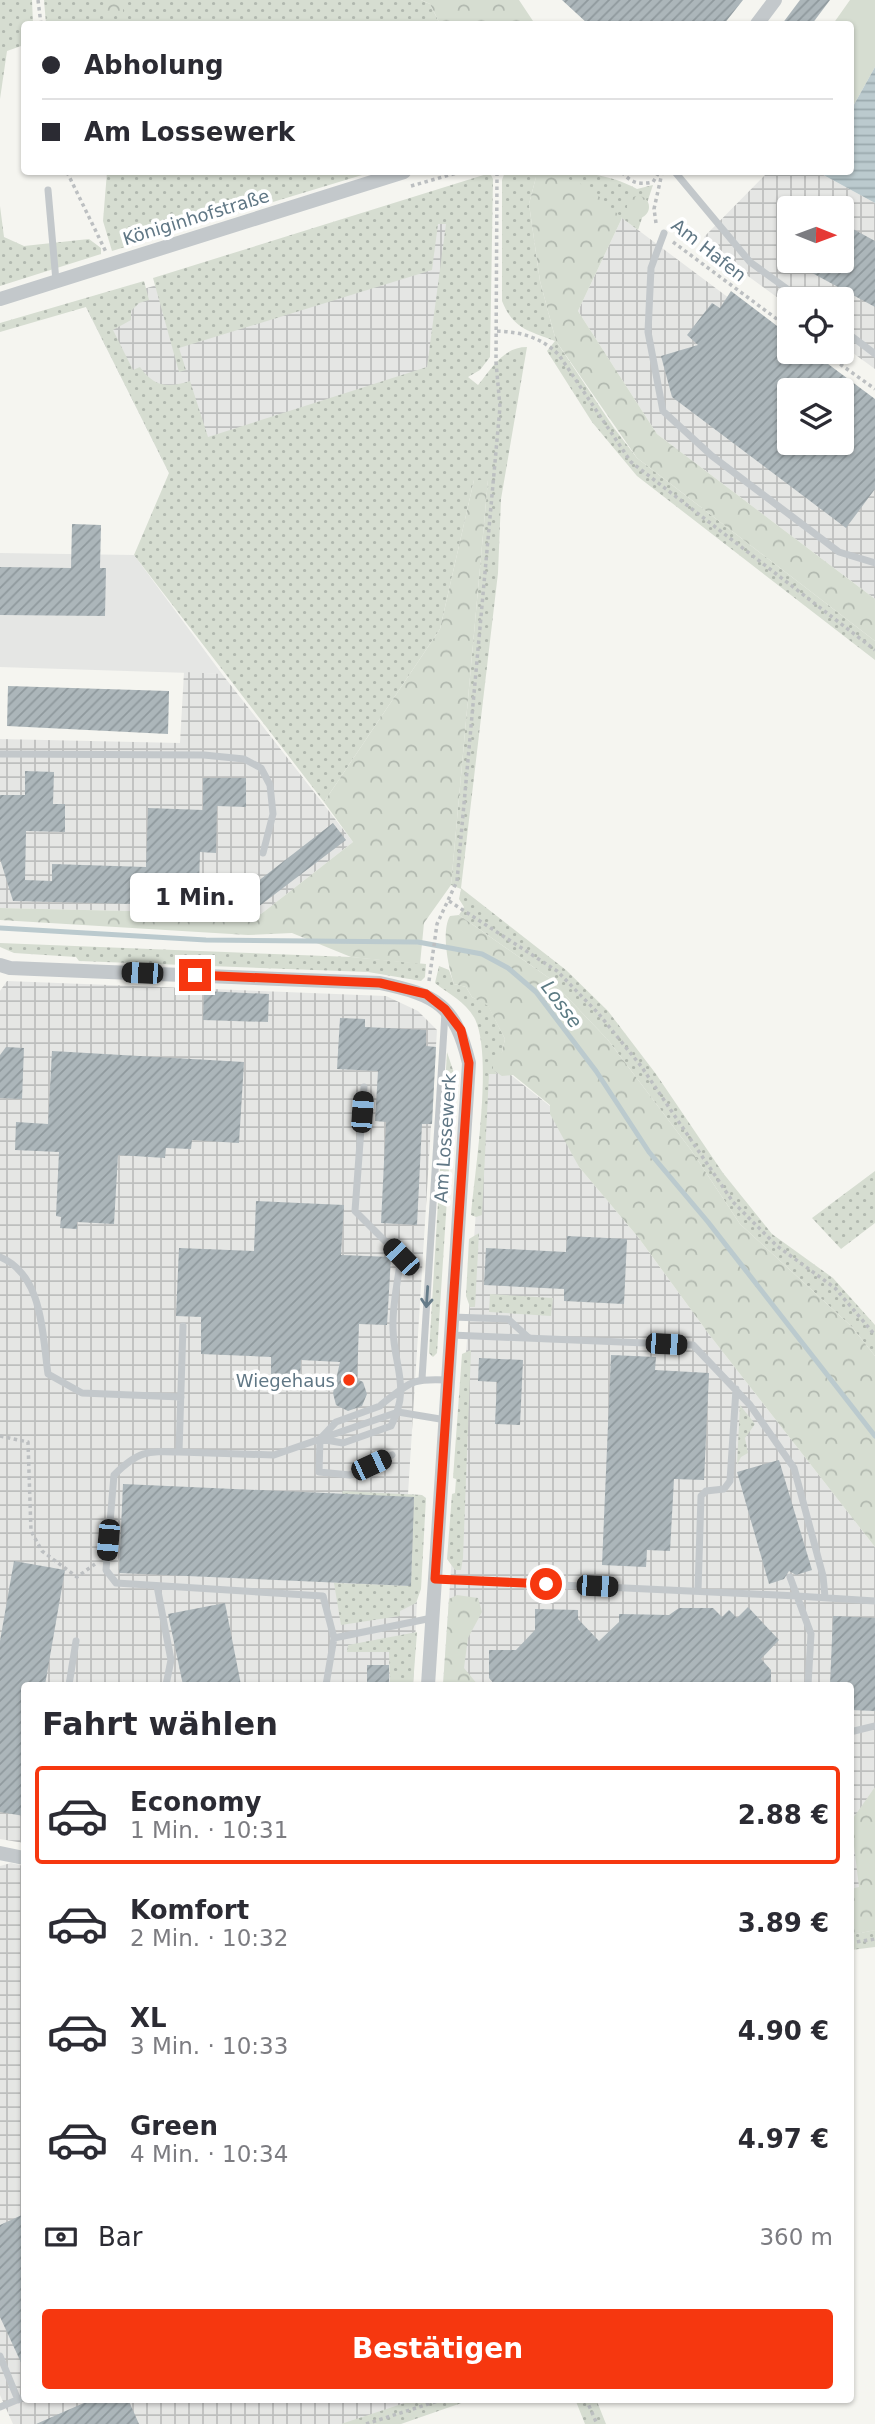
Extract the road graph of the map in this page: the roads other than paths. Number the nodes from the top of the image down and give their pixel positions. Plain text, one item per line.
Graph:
1 (775, 0) edge
2 (759, 21) edge
3 (394, 175) edge
4 (678, 175) edge
5 (48, 190) dead end
6 (664, 233) road end
7 (56, 281) junction
8 (784, 287) edge
9 (0, 299) edge
10 (854, 338) edge
11 (875, 354) edge
12 (875, 563) edge
13 (0, 754) edge
14 (263, 853) dead end
15 (0, 965) edge
16 (445, 1009) junction
17 (364, 1087) dead end
18 (0, 1258) edge
19 (452, 1317) junction
20 (183, 1326) dead end
21 (452, 1335) junction
22 (530, 1338) junction
23 (422, 1379) junction
24 (449, 1381) junction
25 (402, 1389) junction
26 (736, 1389) junction
27 (181, 1397) junction
28 (398, 1412) junction
29 (446, 1420) junction
30 (320, 1438) junction
31 (179, 1452) junction
32 (392, 1455) dead end
33 (790, 1577) dead end
34 (435, 1579) junction
35 (158, 1586) junction
36 (698, 1591) junction
37 (797, 1596) junction
38 (825, 1597) junction
39 (875, 1601) edge
40 (432, 1618) junction
41 (334, 1638) junction
42 (76, 1641) dead end
43 (69, 1682) edge
44 (167, 1682) edge
45 (327, 1682) edge
46 (428, 1682) edge
47 (808, 1682) edge
48 (875, 1726) edge
49 (854, 1731) edge
50 (0, 1853) edge
51 (21, 1857) edge
52 (0, 2356) edge
53 (21, 2398) edge
54 (0, 2407) edge

1 - 2 street
3 - 7 street, Königinhofstraße
4 - 8 lane
5 - 7 lane
6 - 12 lane
7 - 9 street, Königinhofstraße
10 - 11 lane
13 - 14 lane
15 - 16 street, Am Lossewerk
16 - 19 street, Am Lossewerk
16 -> 23 lane
17 - 25 lane
18 - 27 lane
19 - 21 street, Am Lossewerk
19 - 22 lane
20 - 27 lane
21 - 22 lane
21 - 24 street, Am Lossewerk
22 - 26 lane
23 - 24 lane
23 - 25 lane
24 - 29 street, Am Lossewerk
25 - 28 lane
25 - 30 lane
26 - 36 lane
26 - 38 lane
27 - 31 lane
28 - 29 lane
28 - 30 lane
29 - 34 street, Am Lossewerk
30 - 31 lane
30 - 32 lane
31 - 35 lane
33 - 37 lane
34 - 36 lane
34 - 40 street, Am Lossewerk
35 - 41 lane
35 - 44 lane
36 - 37 lane
37 - 38 lane
37 - 47 lane
38 - 39 lane
40 - 41 lane
40 - 46 street, Am Lossewerk
41 - 45 lane
42 - 43 lane
48 - 49 lane
50 - 51 street
52 - 53 lane
53 - 54 lane

